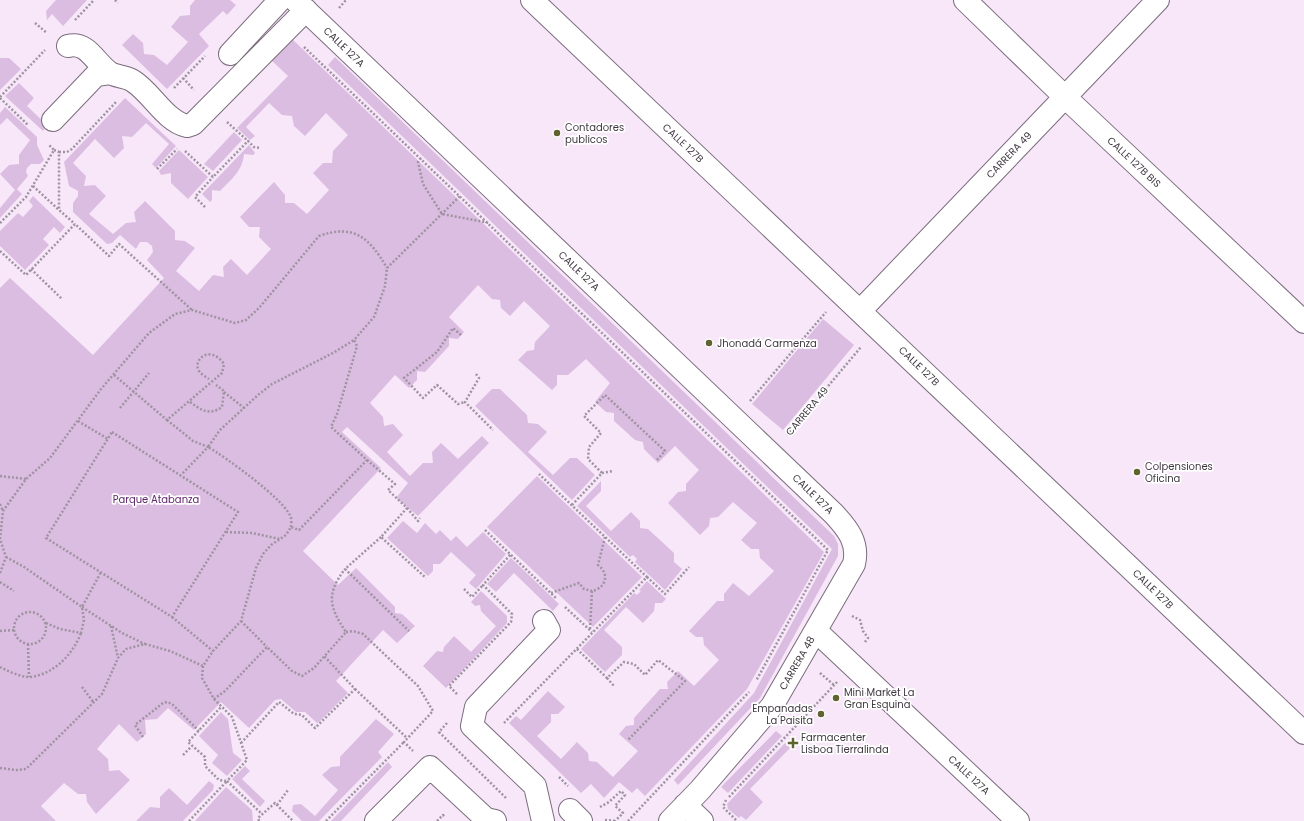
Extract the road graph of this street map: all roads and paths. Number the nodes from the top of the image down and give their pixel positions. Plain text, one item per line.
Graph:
1 (94, 0) edge
2 (115, 0) edge
3 (280, 0) edge
4 (532, 0) edge
5 (965, 0) edge
6 (1158, 0) edge
7 (118, 3) dead end
8 (297, 12) edge
9 (74, 20) dead end
10 (35, 23) dead end
11 (59, 41) joint
12 (230, 54) dead end
13 (110, 73) junction
14 (1065, 97) junction
15 (1, 99) edge
16 (0, 103) edge
17 (31, 128) dead end
18 (48, 130) joint
19 (180, 145) dead end
20 (54, 150) junction
21 (421, 158) junction
22 (157, 170) dead end
23 (479, 176) junction
24 (213, 177) dead end
25 (33, 186) junction
26 (461, 195) junction
27 (205, 207) dead end
28 (58, 210) junction
29 (442, 214) junction
30 (0, 223) edge
31 (490, 223) junction
32 (75, 224) junction
33 (0, 251) edge
34 (387, 268) junction
35 (31, 269) junction
36 (842, 294) junction
37 (62, 299) dead end
38 (192, 310) junction
39 (860, 311) junction
40 (1304, 322) edge
41 (879, 328) junction
42 (462, 335) dead end
43 (354, 340) junction
44 (149, 373) dead end
45 (476, 374) dead end
46 (114, 375) junction
47 (209, 379) dead end
48 (216, 385) dead end
49 (224, 391) junction
50 (133, 392) junction
51 (190, 402) junction
52 (465, 402) junction
53 (120, 408) dead end
54 (244, 408) junction
55 (734, 418) junction
56 (167, 420) junction
57 (78, 421) junction
58 (493, 430) dead end
59 (108, 439) junction
60 (713, 439) junction
61 (208, 447) junction
62 (771, 454) junction
63 (367, 460) junction
64 (656, 461) dead end
65 (613, 471) dead end
66 (602, 473) junction
67 (539, 474) dead end
68 (181, 475) junction
69 (750, 475) junction
70 (0, 476) edge
71 (26, 479) junction
72 (0, 504) edge
73 (572, 505) junction
74 (407, 508) junction
75 (3, 511) junction
76 (420, 518) dead end
77 (291, 527) junction
78 (485, 530) dead end
79 (226, 532) junction
80 (381, 536) junction
81 (605, 537) junction
82 (280, 539) junction
83 (856, 546) joint
84 (6, 557) junction
85 (689, 567) dead end
86 (345, 569) junction
87 (101, 572) junction
88 (0, 573) edge
89 (647, 577) junction
90 (426, 578) dead end
91 (0, 582) edge
92 (483, 585) dead end
93 (464, 589) dead end
94 (14, 591) dead end
95 (592, 591) junction
96 (551, 594) junction
97 (82, 607) junction
98 (172, 617) junction
99 (860, 620) dead end
100 (240, 621) junction
101 (544, 621) dead end
102 (46, 623) junction
103 (111, 625) junction
104 (14, 630) junction
105 (0, 631) edge
106 (409, 631) dead end
107 (592, 631) junction
108 (816, 631) junction
109 (346, 632) junction
110 (81, 633) junction
111 (868, 638) dead end
112 (28, 644) junction
113 (145, 644) junction
114 (267, 647) junction
115 (577, 649) junction
116 (213, 651) junction
117 (324, 656) junction
118 (118, 658) junction
119 (203, 666) junction
120 (0, 667) edge
121 (29, 677) junction
122 (608, 678) junction
123 (837, 682) dead end
124 (754, 684) dead end
125 (614, 686) dead end
126 (82, 687) dead end
127 (355, 689) junction
128 (750, 691) dead end
129 (214, 699) junction
130 (94, 704) junction
131 (221, 707) junction
132 (509, 729) dead end
133 (199, 731) junction
134 (1304, 733) edge
135 (144, 737) dead end
136 (407, 738) junction
137 (628, 740) dead end
138 (404, 742) junction
139 (241, 743) junction
140 (192, 746) junction
141 (183, 755) dead end
142 (430, 766) junction
143 (0, 768) edge
144 (558, 776) dead end
145 (227, 781) junction
146 (288, 790) dead end
147 (609, 802) dead end
148 (277, 805) junction
149 (685, 805) junction
150 (575, 807) edge
151 (262, 814) junction
152 (603, 820) dead end
153 (190, 821) edge
154 (259, 821) edge
155 (293, 821) edge
156 (326, 821) edge
157 (376, 821) edge
158 (437, 821) edge
159 (450, 821) edge
160 (495, 821) edge
161 (543, 821) edge
162 (616, 821) edge
163 (628, 821) edge
164 (670, 821) edge
165 (702, 821) edge
166 (737, 821) edge
167 (1018, 821) edge

1 - 9 path
2 - 7 path
3 - 12 street
4 - 36 street, CALLE 127B
5 - 14 street, CALLE 127B BIS
6 - 14 street, CARRERA 49
8 - 13 street
8 - 21 path
8 - 23 street, CALLE 127A
10 - 11 path
11 - 13 street
13 - 18 street
14 - 39 street, CARRERA 49
14 - 40 street, CALLE 127B BIS
15 - 16 path
15 - 17 path
18 - 20 path
19 - 22 path
20 - 25 path
20 - 28 path
21 - 26 path
21 - 29 path
23 - 26 path
23 - 55 street, CALLE 127A
24 - 27 path
25 - 28 path
25 - 30 path
26 - 29 path
26 - 31 path
28 - 32 path
29 - 31 path
29 - 34 path
31 - 60 path
32 - 35 path
32 - 38 path
33 - 35 path
34 - 38 path
34 - 43 path
35 - 37 path
36 - 39 street, CALLE 127B
36 - 55 path
38 - 46 path
39 - 41 street, CALLE 127B
41 - 62 path, CARRERA 49
41 - 134 street, CALLE 127B
42 - 52 path
43 - 54 path
43 - 63 path
44 - 50 path
45 - 52 path
46 - 50 path
46 - 57 path
47 - 51 path
48 - 49 path
49 - 51 path
49 - 54 path
50 - 53 path
50 - 56 path
51 - 56 path
52 - 58 path
54 - 61 path
55 - 60 path
55 - 62 street, CALLE 127A
56 - 61 path
57 - 59 path
57 - 71 path
59 - 68 path
59 - 87 path
60 - 69 path
61 - 68 path
61 - 77 path
62 - 69 path, CARRERA 49
62 - 83 street, CALLE 127A
63 - 74 path
63 - 77 path
64 - 66 path
65 - 66 path
66 - 73 path
67 - 73 path
68 - 79 path
69 - 124 path
70 - 71 path
71 - 75 path
72 - 75 path
73 - 81 path
74 - 76 path
74 - 80 path
75 - 84 path
77 - 82 path
78 - 96 path
79 - 82 path
79 - 98 path
80 - 86 path
80 - 90 path
81 - 89 path
81 - 95 path
82 - 100 path
83 - 108 street, CARRERA 48
84 - 88 path
84 - 97 path
85 - 89 path
86 - 106 path
86 - 109 path
87 - 97 path
87 - 98 path
89 - 107 path
91 - 94 path
92 - 93 path
95 - 96 path
95 - 107 path
96 - 107 path
97 - 103 path
97 - 110 path
98 - 116 path
99 - 111 path
100 - 114 path
100 - 116 path
101 - 161 street
102 - 104 path
102 - 110 path
102 - 112 path
103 - 113 path
103 - 118 path
104 - 105 path
104 - 112 path
107 - 115 path
108 - 149 street, CARRERA 48
108 - 167 street, CALLE 127A
109 - 117 path
109 - 136 path
110 - 121 path
112 - 121 path
113 - 118 path
113 - 119 path
114 - 117 path
114 - 129 path
115 - 122 path
115 - 132 path
116 - 119 path
117 - 127 path
118 - 130 path
119 - 129 path
120 - 121 path
122 - 125 path
122 - 137 path
123 - 166 path
126 - 130 path
127 - 136 path
127 - 139 path
128 - 163 path
129 - 131 path
130 - 143 path
131 - 133 path
131 - 139 path
133 - 135 path
133 - 140 path
136 - 138 path
138 - 142 path
138 - 156 path
139 - 145 path
140 - 141 path
140 - 145 path
142 - 157 street
142 - 160 street
144 - 150 path
145 - 151 path
145 - 153 path
146 - 148 path
147 - 162 path
148 - 151 path
148 - 155 path
149 - 164 street, CARRERA 48
149 - 165 street
151 - 154 path
152 - 162 path
158 - 159 path

